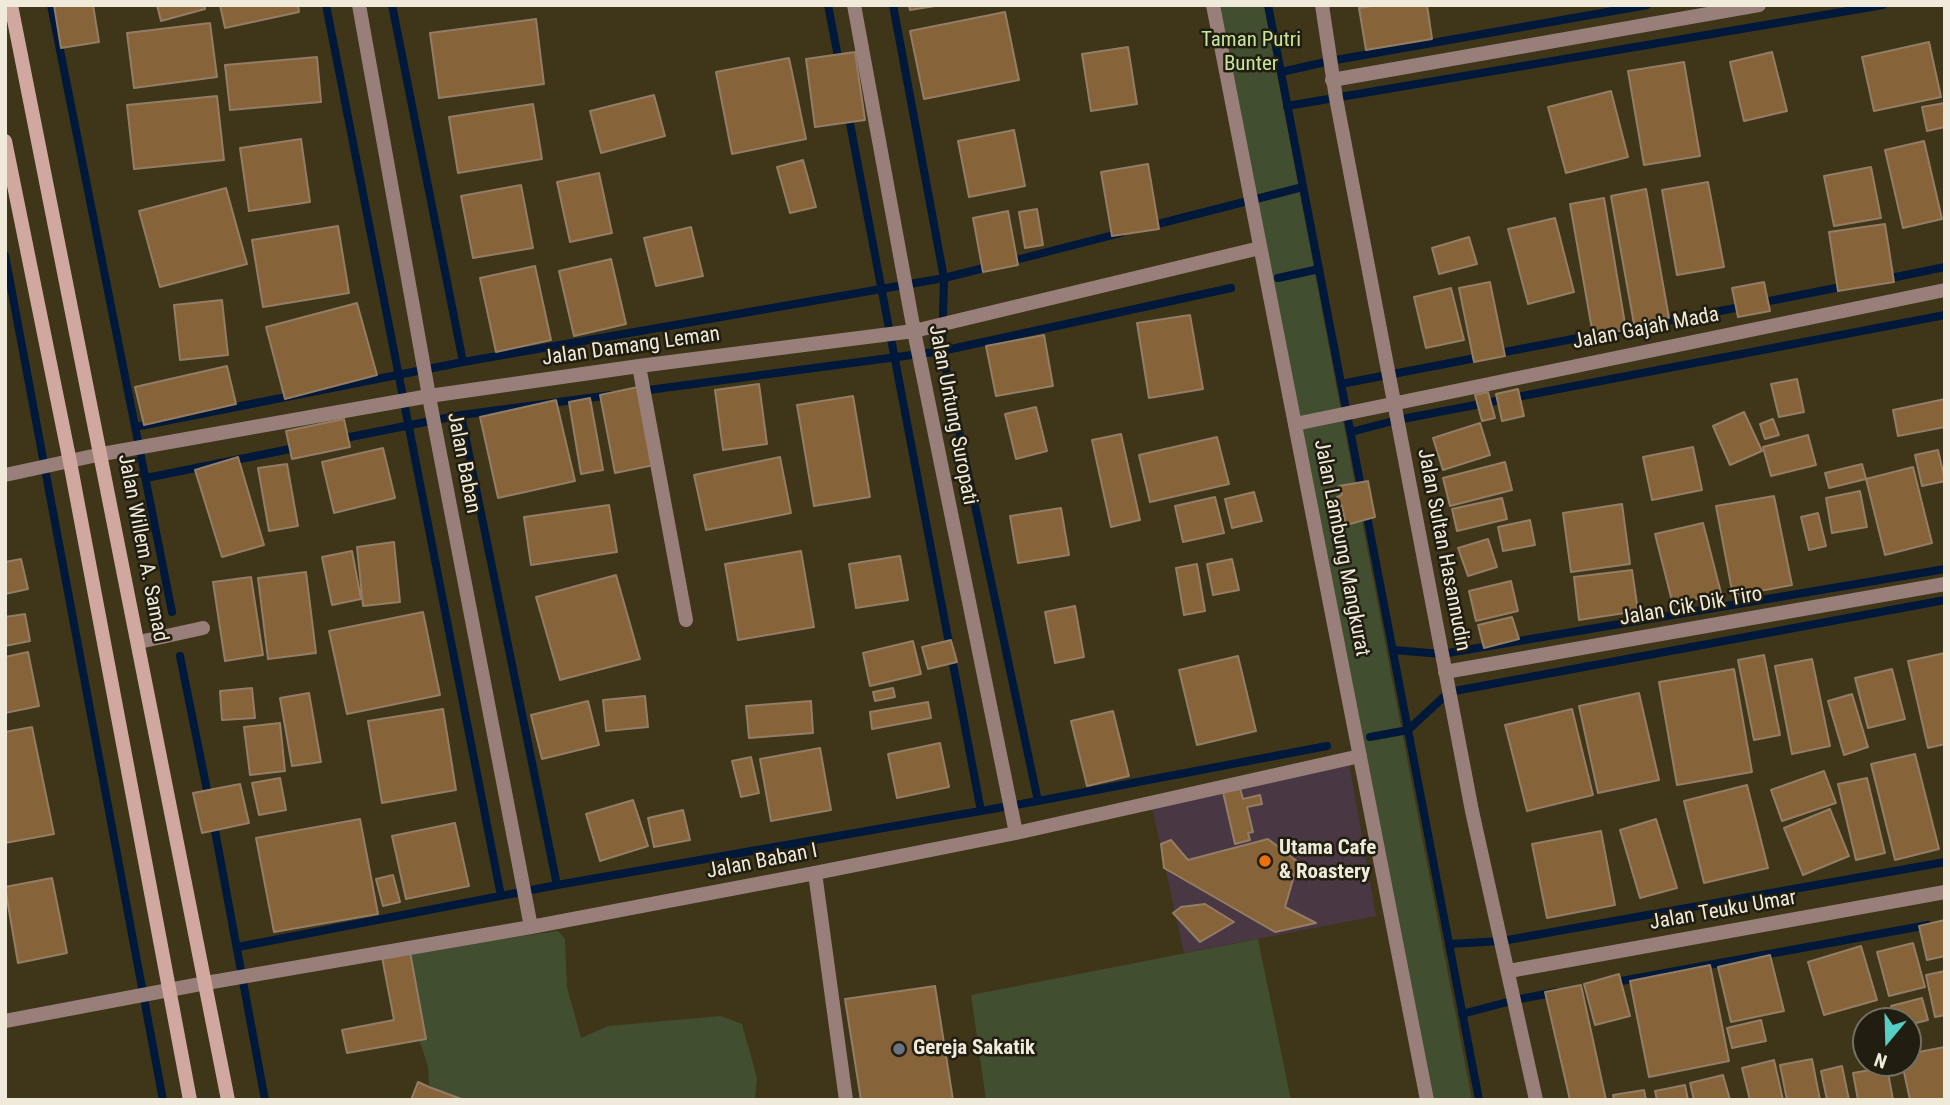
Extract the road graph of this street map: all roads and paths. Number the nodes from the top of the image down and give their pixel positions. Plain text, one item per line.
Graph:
1 (11, 5) edge
2 (359, 5) edge
3 (854, 5) edge
4 (1213, 5) edge
5 (1322, 5) edge
6 (1759, 5) edge
7 (1332, 79) junction
8 (5, 141) edge
9 (1260, 248) junction
10 (1945, 290) edge
11 (915, 331) junction
12 (639, 366) junction
13 (430, 402) junction
14 (1394, 402) junction
15 (1295, 424) junction
16 (102, 454) junction
17 (70, 462) junction
18 (5, 475) edge
19 (1945, 584) edge
20 (686, 620) dead end
21 (203, 628) dead end
22 (139, 642) junction
23 (1445, 672) junction
24 (1360, 756) junction
25 (1016, 833) junction
26 (816, 873) junction
27 (1945, 892) edge
28 (531, 927) junction
29 (1509, 971) junction
30 (206, 983) junction
31 (168, 991) junction
32 (5, 1021) edge
33 (190, 1100) edge
34 (228, 1100) edge
35 (846, 1100) edge
36 (1427, 1100) edge
37 (1536, 1100) edge

1 - 16 main road, Jalan Willem A. Samad
2 - 13 street, Jalan Baban
3 - 11 street, Jalan Untung Suropati
4 - 9 street, Jalan Lambung Mangkurat
5 - 7 street, Jalan Sultan Hasannudin
6 - 7 street
7 - 14 street, Jalan Sultan Hasannudin
8 - 17 main road
9 - 11 street, Jalan Damang Leman
9 - 15 street, Jalan Lambung Mangkurat
10 - 14 street, Jalan Gajah Mada
11 - 12 street, Jalan Damang Leman
11 - 25 street, Jalan Untung Suropati
12 - 13 street, Jalan Damang Leman
12 - 20 street
13 - 16 street, Jalan Damang Leman
13 - 28 street, Jalan Baban
14 - 15 street, Jalan Gajah Mada
14 - 23 street, Jalan Sultan Hasannudin
15 - 24 street, Jalan Lambung Mangkurat
16 - 17 street, Jalan Damang Leman
16 - 22 main road, Jalan Willem A. Samad
17 - 18 street, Jalan Damang Leman
17 - 31 main road
19 - 23 street, Jalan Cik Dik Tiro
21 - 22 street
22 - 30 main road, Jalan Willem A. Samad
23 - 29 street, Jalan Sultan Hasannudin
24 - 25 street, Jalan Baban I
24 - 36 street, Jalan Lambung Mangkurat
25 - 26 street, Jalan Baban I
26 - 28 street, Jalan Baban I
26 - 35 street
27 - 29 street, Jalan Teuku Umar
28 - 30 street, Jalan Baban I
29 - 37 street, Jalan Sultan Hasannudin
30 - 31 street, Jalan Baban I
30 - 34 main road, Jalan Willem A. Samad
31 - 32 street, Jalan Baban I
31 - 33 main road

